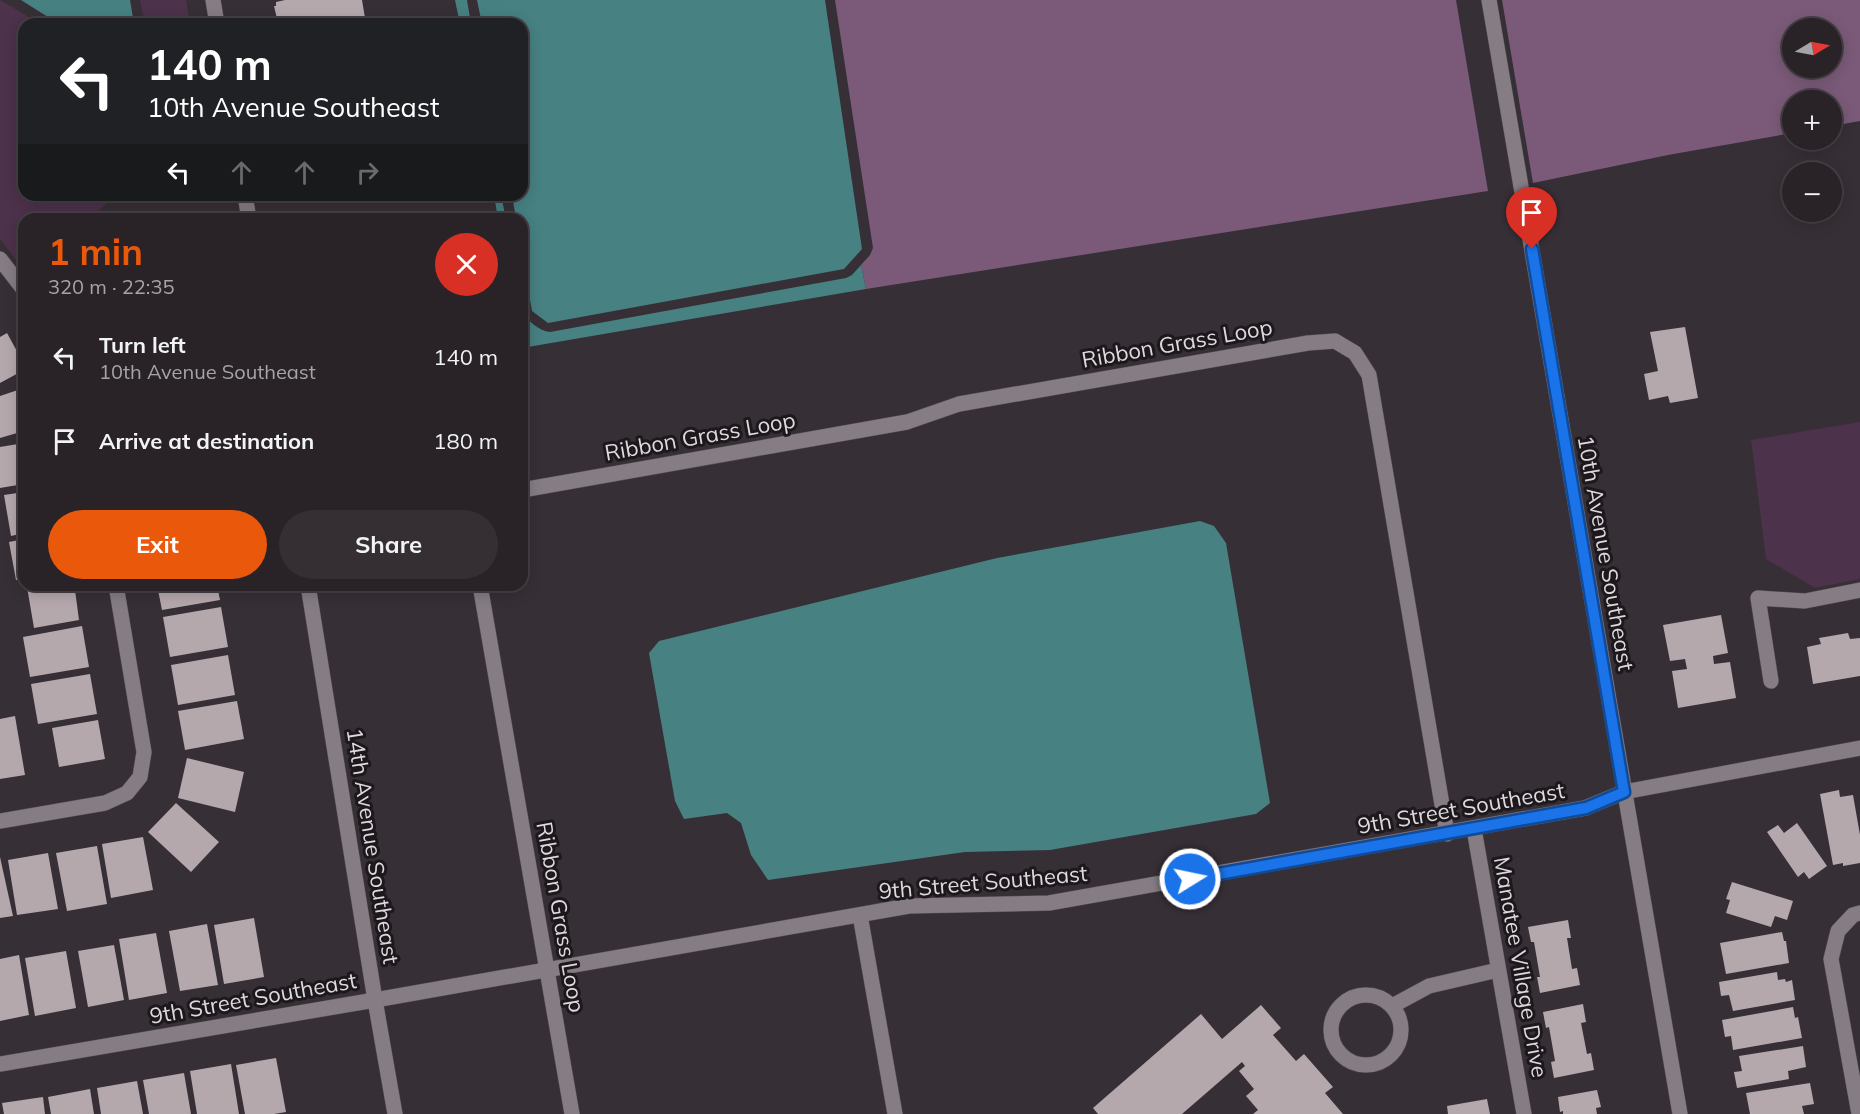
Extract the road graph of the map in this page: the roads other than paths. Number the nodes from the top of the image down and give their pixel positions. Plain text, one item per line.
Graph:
1 (213, 0) edge
2 (1489, 0) edge
3 (216, 18) edge
4 (0, 259) edge
5 (18, 282) edge
6 (528, 489) edge
7 (1860, 590) edge
8 (117, 591) edge
9 (309, 591) edge
10 (481, 591) edge
11 (1771, 681) dead end
12 (1860, 748) edge
13 (1624, 792) junction
14 (0, 821) edge
15 (1474, 829) junction
16 (1447, 834) junction
17 (1860, 913) edge
18 (860, 915) junction
19 (547, 970) junction
20 (1498, 970) junction
21 (375, 1000) junction
22 (1392, 1006) junction
23 (0, 1064) edge
24 (396, 1114) edge
25 (572, 1114) edge
26 (895, 1114) edge
27 (1524, 1114) edge
28 (1680, 1114) edge
29 (1859, 1114) edge

1 - 3 street
2 - 13 street, 10th Avenue Southeast
4 - 5 street
6 - 16 street, Ribbon Grass Loop
7 - 11 street
8 - 14 street
9 - 21 street, 14th Avenue Southeast
10 - 19 street, Ribbon Grass Loop
12 - 13 street, 9th Street Southeast
13 - 15 street, 9th Street Southeast
13 - 28 street, 10th Avenue Southeast
15 - 16 street, 9th Street Southeast
15 - 20 street, Manatee Village Drive
16 - 18 street, 9th Street Southeast
17 - 29 street
18 - 19 street, 9th Street Southeast
18 - 26 street
19 - 21 street, 9th Street Southeast
19 - 25 street, Ribbon Grass Loop
20 - 22 street
20 - 27 street, Manatee Village Drive
21 - 23 street, 9th Street Southeast
21 - 24 street, 14th Avenue Southeast
22 - 22 street

